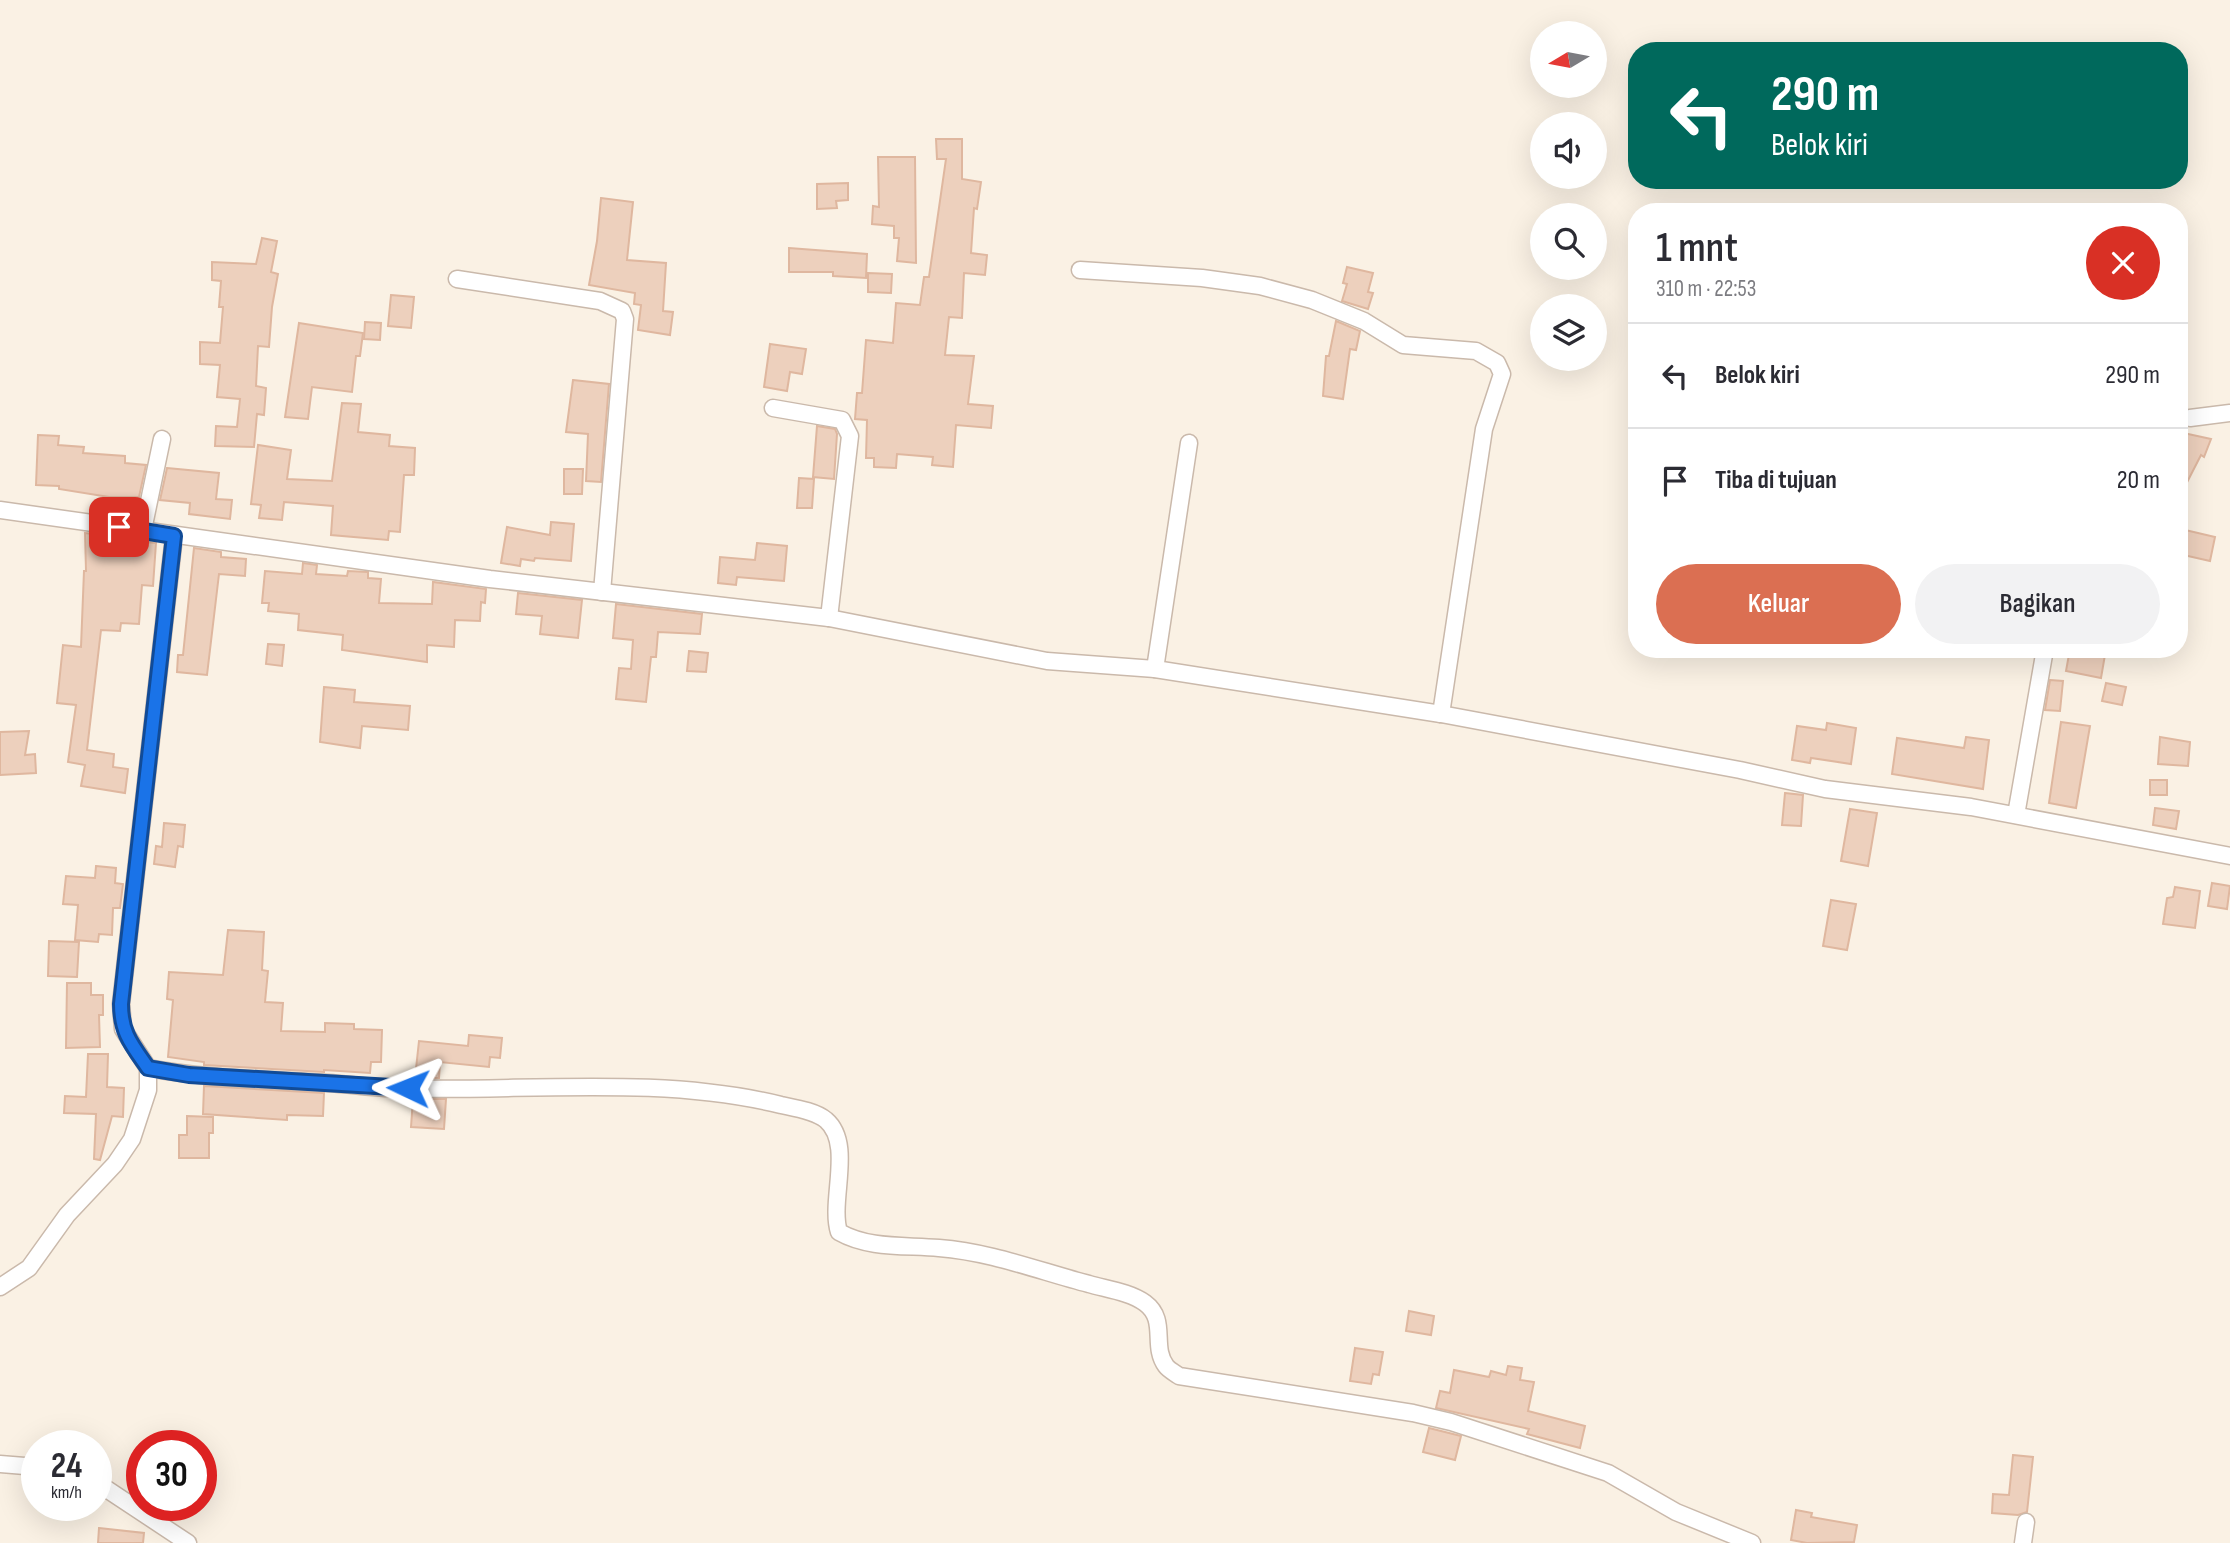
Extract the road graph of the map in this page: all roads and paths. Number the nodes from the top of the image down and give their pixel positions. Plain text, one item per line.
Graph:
1 (1080, 270) dead end
2 (457, 279) dead end
3 (773, 408) dead end
4 (2230, 413) edge
5 (2190, 418) dead end
6 (162, 439) dead end
7 (1189, 443) dead end
8 (0, 510) edge
9 (143, 530) junction
10 (174, 536) junction
11 (602, 592) junction
12 (829, 618) junction
13 (2043, 658) edge
14 (1155, 669) junction
15 (1441, 714) junction
16 (2016, 815) junction
17 (2230, 856) edge
18 (148, 1068) junction
19 (0, 1287) edge
20 (0, 1464) edge
21 (21, 1466) edge
22 (112, 1493) edge
23 (2026, 1522) dead end
24 (188, 1543) edge
25 (1752, 1543) edge
26 (2023, 1543) edge

1 - 15 street
2 - 11 street
3 - 12 street
4 - 5 street
6 - 9 street
7 - 14 street
8 - 9 street
9 - 10 street
10 - 11 street
10 - 18 street
11 - 12 street
12 - 14 street
13 - 16 street
14 - 15 street
15 - 16 street
16 - 17 street
18 - 19 street
18 - 25 street
20 - 21 street
22 - 24 street
23 - 26 street

